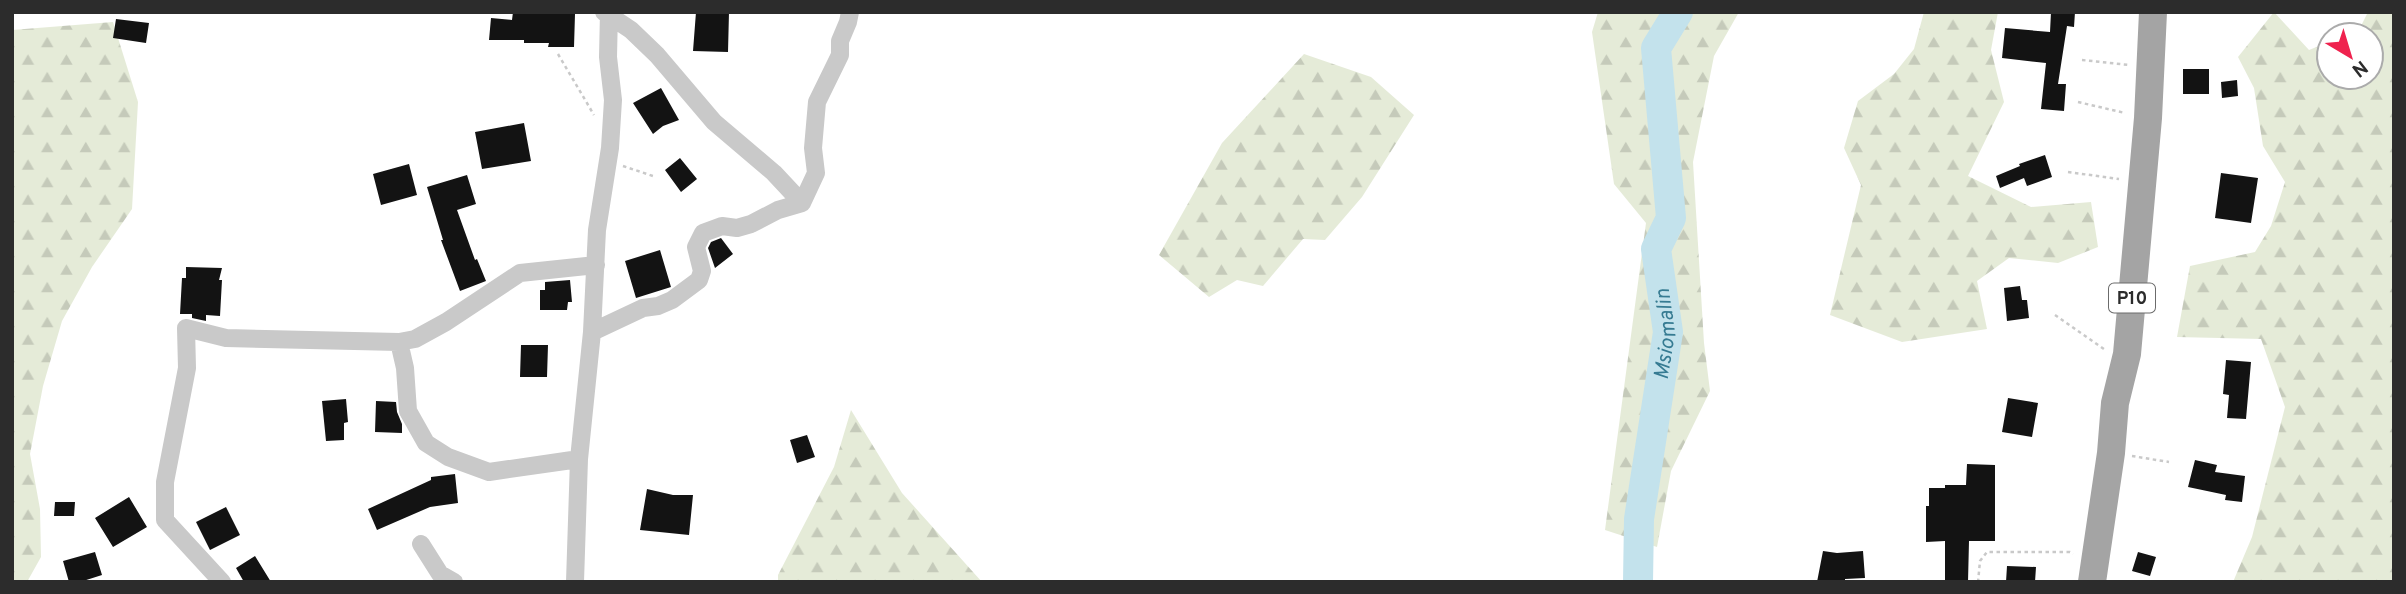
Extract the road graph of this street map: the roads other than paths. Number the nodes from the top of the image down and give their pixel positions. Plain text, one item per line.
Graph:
1 (850, 12) edge
2 (2153, 12) edge
3 (607, 14) edge
4 (803, 203) junction
5 (596, 265) junction
6 (592, 332) junction
7 (399, 342) junction
8 (579, 459) junction
9 (421, 544) dead end
10 (2094, 573) edge
11 (222, 582) edge
12 (454, 582) edge
13 (575, 582) edge

1 - 4 street
2 - 10 main road, P10
3 - 4 street
3 - 5 street
4 - 6 street
5 - 6 street
5 - 7 street
6 - 8 street
7 - 8 street
7 - 11 street
8 - 13 street
9 - 12 street

